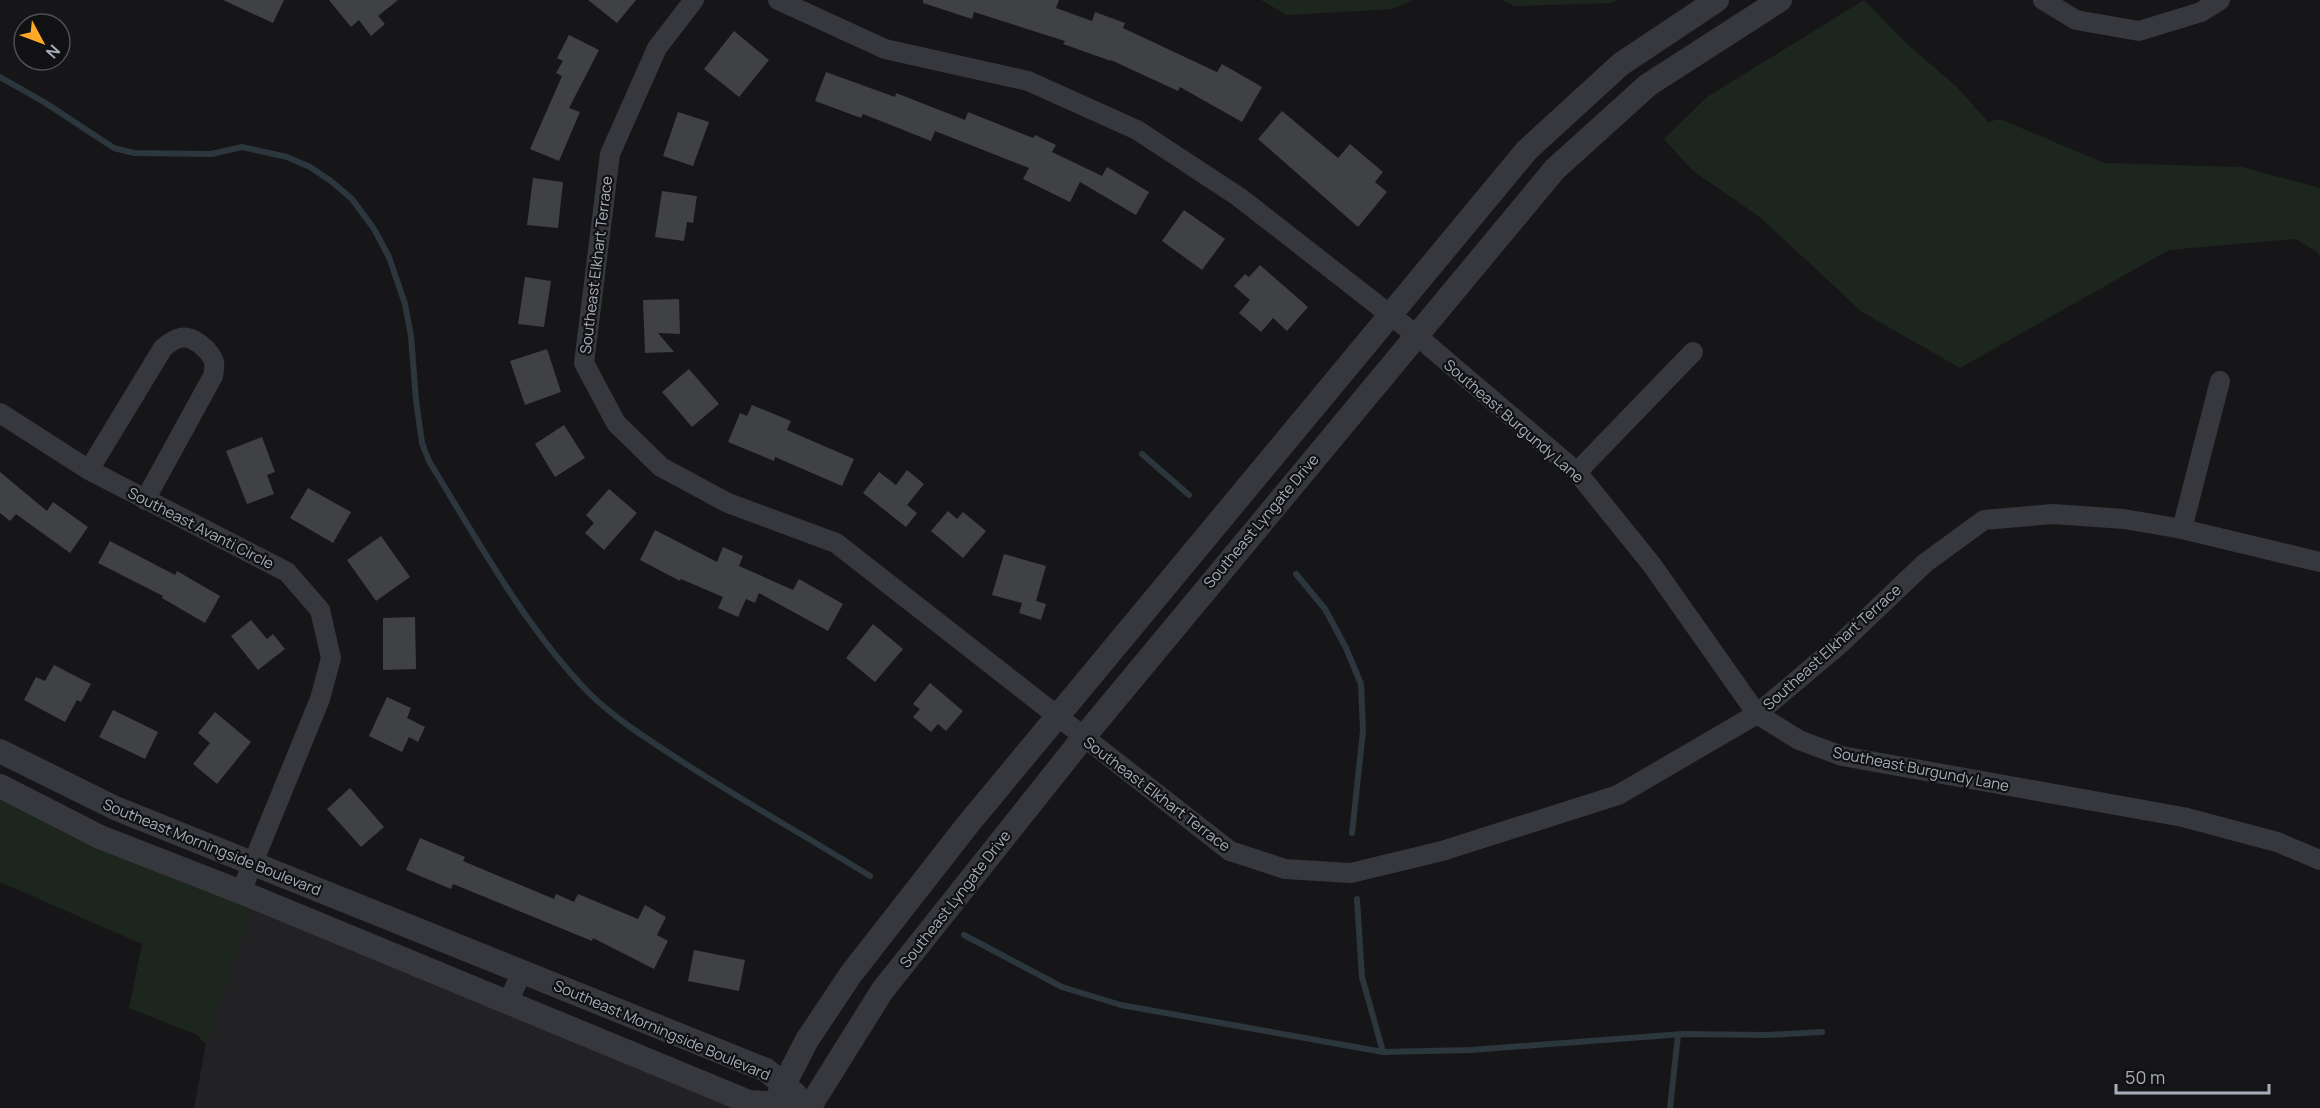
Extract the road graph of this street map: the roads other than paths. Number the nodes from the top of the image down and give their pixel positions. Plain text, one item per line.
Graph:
1 (694, 0) edge
2 (778, 0) edge
3 (1717, 0) edge
4 (1780, 0) edge
5 (2043, 0) edge
6 (2220, 0) edge
7 (1389, 314) junction
8 (1416, 335) junction
9 (1693, 351) dead end
10 (2220, 381) dead end
11 (0, 413) edge
12 (89, 470) junction
13 (1577, 472) junction
14 (145, 500) junction
15 (2182, 529) junction
16 (2320, 562) edge
17 (1757, 714) junction
18 (1057, 716) junction
19 (1083, 738) junction
20 (0, 751) edge
21 (0, 786) edge
22 (2320, 860) edge
23 (254, 864) junction
24 (241, 892) junction
25 (522, 972) junction
26 (508, 1002) junction
27 (777, 1098) edge
28 (810, 1108) edge

1 - 18 street, Southeast Elkhart Terrace
2 - 7 street, Southeast Burgundy Lane
3 - 7 street
4 - 8 street, Southeast Lyngate Drive
5 - 6 street
7 - 8 street, Southeast Burgundy Lane
7 - 18 street
8 - 13 street, Southeast Burgundy Lane
8 - 19 street, Southeast Lyngate Drive
9 - 13 street
10 - 15 street
11 - 12 street, Southeast Avanti Circle
12 - 14 street, Southeast Avanti Circle
12 - 14 street
13 - 17 street, Southeast Burgundy Lane
14 - 23 street, Southeast Avanti Circle
15 - 16 street, Southeast Elkhart Terrace
15 - 17 street, Southeast Elkhart Terrace
17 - 19 street, Southeast Elkhart Terrace
17 - 22 street, Southeast Burgundy Lane
18 - 19 street, Southeast Elkhart Terrace
18 - 27 street
19 - 28 street, Southeast Lyngate Drive
20 - 23 street, Southeast Morningside Boulevard
21 - 24 street, Southeast Morningside Boulevard
23 - 24 street, Southeast Avanti Circle
23 - 25 street, Southeast Morningside Boulevard
24 - 26 street, Southeast Morningside Boulevard
25 - 26 street
25 - 27 street, Southeast Morningside Boulevard
26 - 27 street, Southeast Morningside Boulevard
27 - 28 street, Southeast Morningside Boulevard

